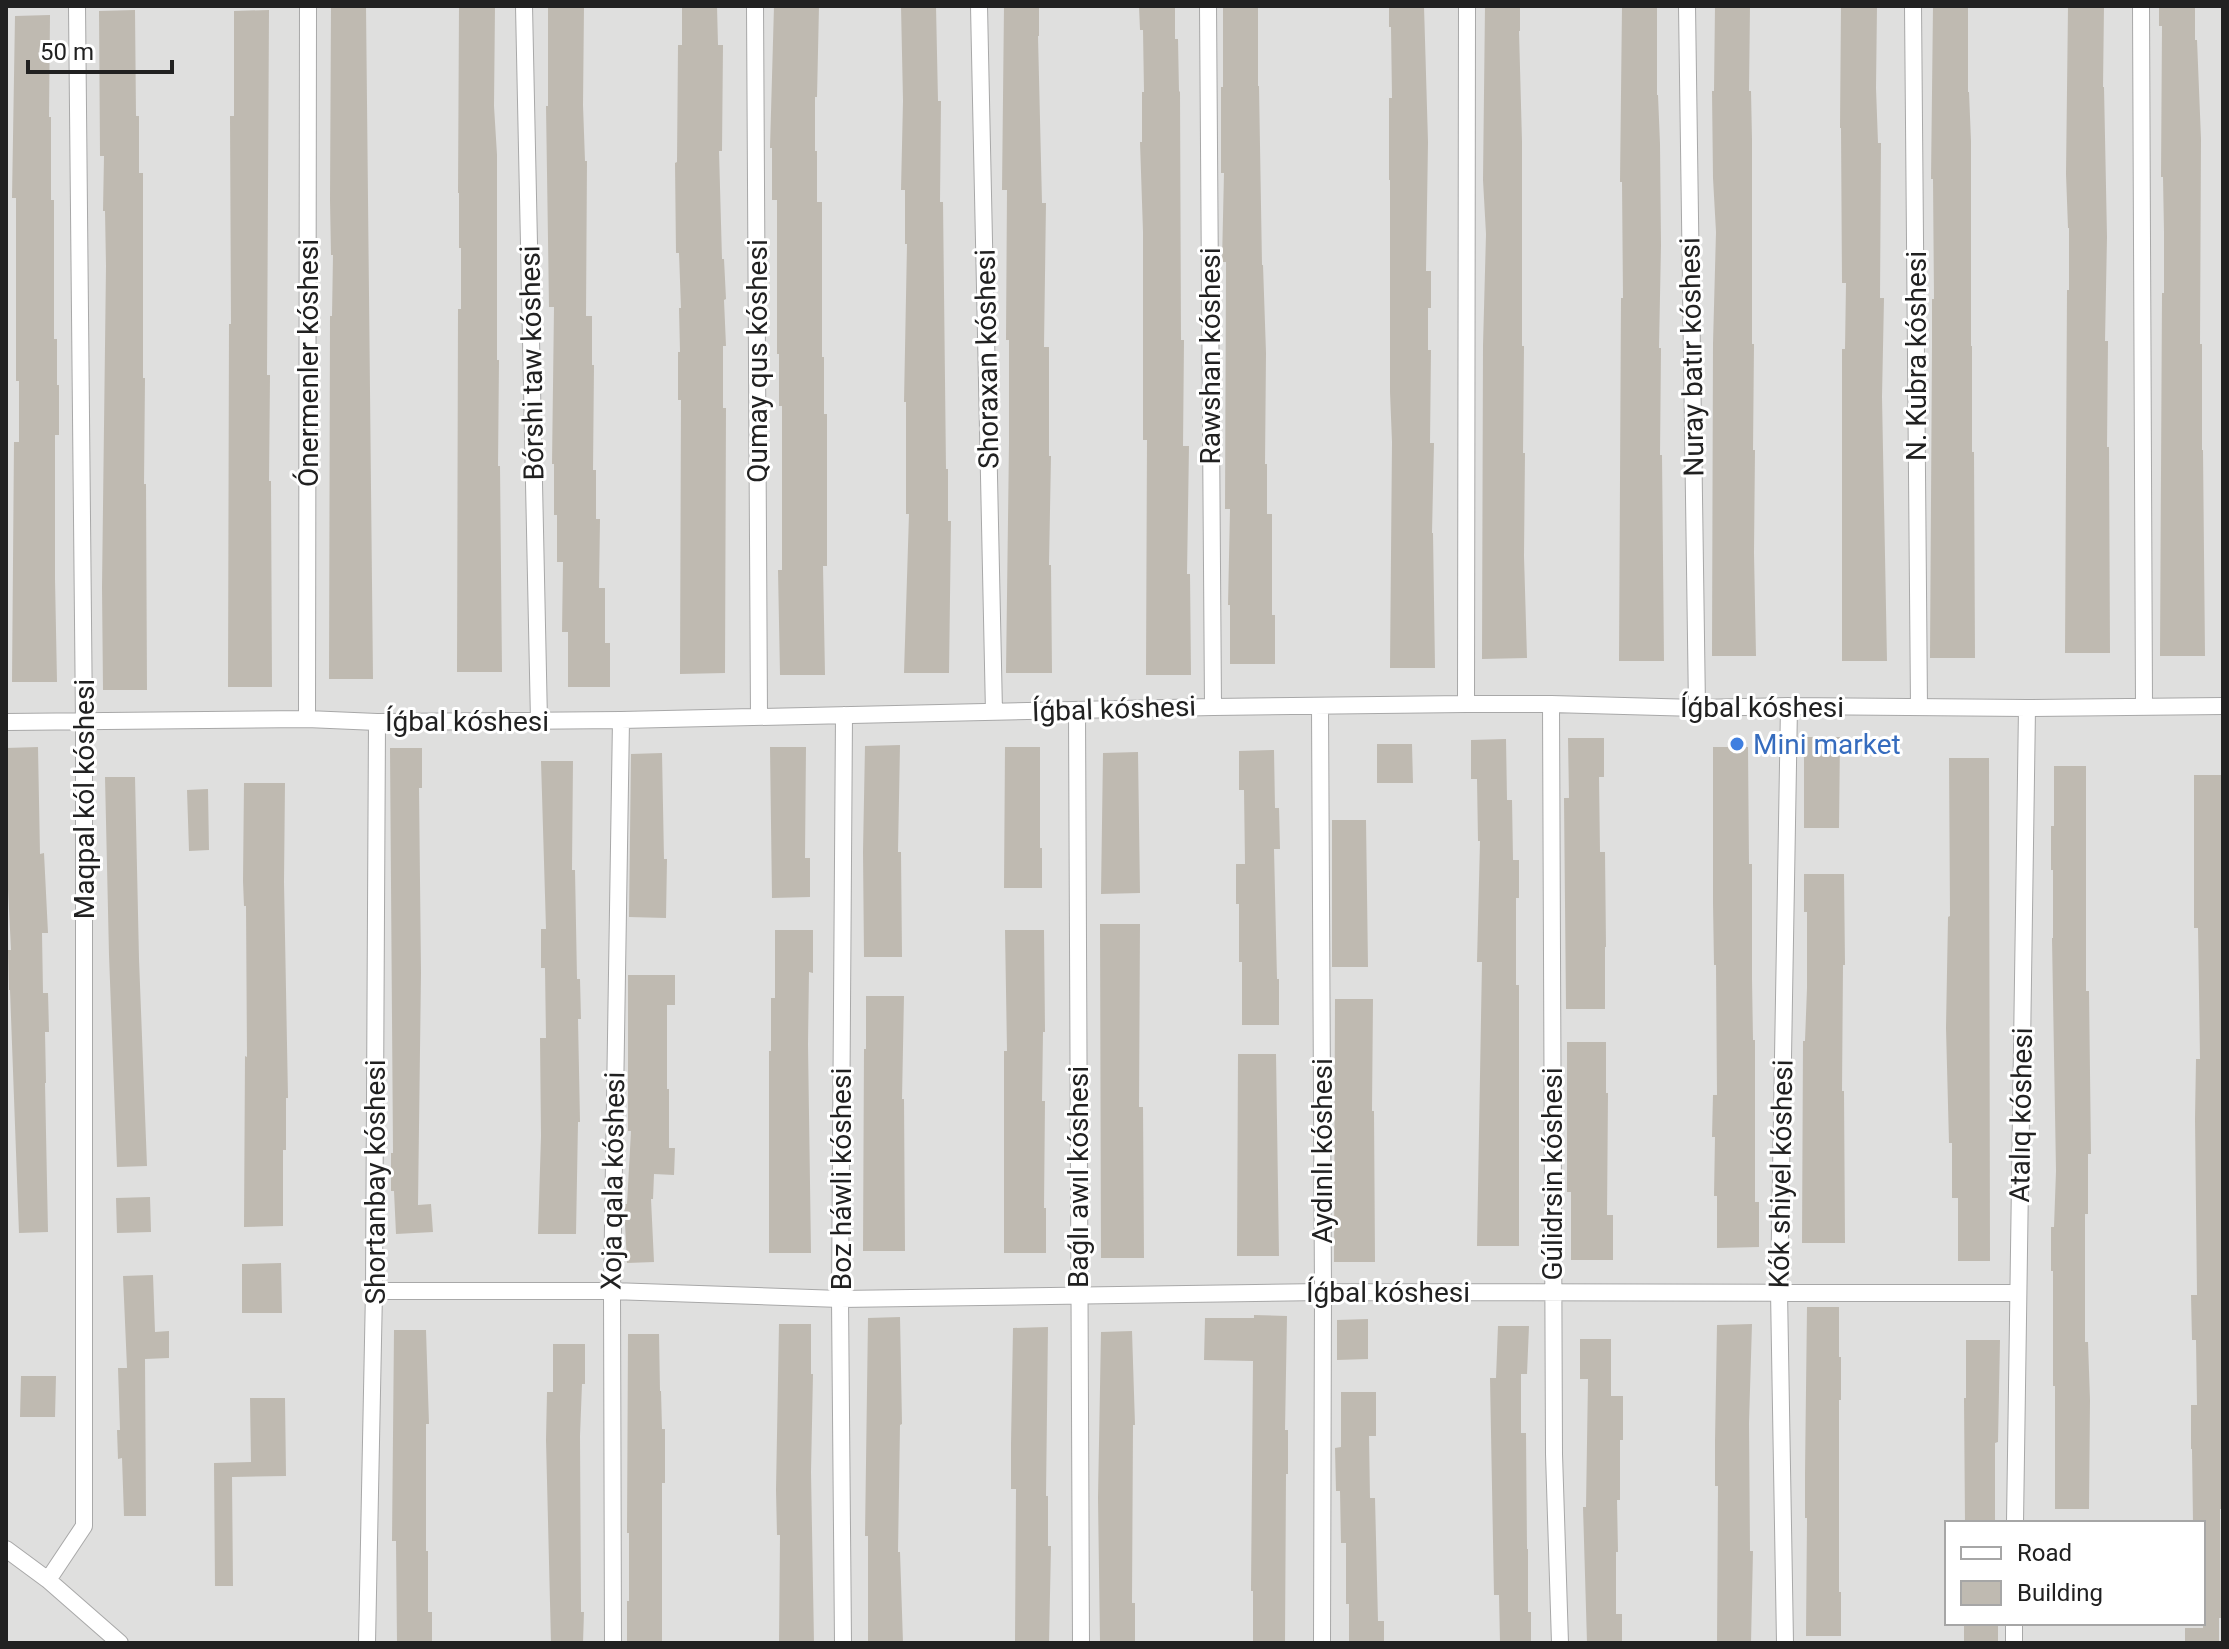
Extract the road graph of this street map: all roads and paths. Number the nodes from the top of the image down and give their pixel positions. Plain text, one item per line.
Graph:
1 (77, 6) edge
2 (308, 6) edge
3 (524, 6) edge
4 (755, 6) edge
5 (979, 6) edge
6 (1208, 6) edge
7 (1467, 6) edge
8 (1687, 6) edge
9 (1913, 6) edge
10 (2141, 6) edge
11 (1466, 704) junction
12 (1551, 704) junction
13 (1320, 706) junction
14 (1789, 706) junction
15 (2144, 706) junction
16 (2223, 706) edge
17 (1213, 707) junction
18 (1919, 707) junction
19 (1697, 708) junction
20 (2027, 708) junction
21 (1077, 711) junction
22 (994, 712) junction
23 (844, 715) junction
24 (759, 717) junction
25 (307, 719) junction
26 (621, 720) junction
27 (539, 721) junction
28 (6, 722) edge
29 (377, 722) junction
30 (84, 723) junction
31 (374, 1291) junction
32 (612, 1291) junction
33 (1779, 1291) junction
34 (1323, 1292) junction
35 (1553, 1292) junction
36 (2018, 1293) junction
37 (1078, 1295) junction
38 (840, 1299) junction
39 (2015, 1521) edge
40 (6, 1549) edge
41 (48, 1580) junction
42 (120, 1643) edge
43 (367, 1643) edge
44 (613, 1643) edge
45 (843, 1643) edge
46 (1081, 1643) edge
47 (1322, 1643) edge
48 (1560, 1643) edge
49 (1785, 1643) edge

1 - 30 street, Maqpal kól kóshesi
2 - 25 street, Ónermenler kóshesi
3 - 27 street, Bórshi taw kóshesi
4 - 24 street, Qumay qus kóshesi
5 - 22 street, Shoraxan kóshesi
6 - 17 street, Rawshan kóshesi
7 - 11 street
8 - 19 street, Nuray batır kóshesi
9 - 18 street, N. Kubra kóshesi
10 - 15 street
11 - 12 street, Íǵbal kóshesi
11 - 13 street, Íǵbal kóshesi
12 - 19 street, Íǵbal kóshesi
12 - 35 street, Gúlidrsin kóshesi
13 - 17 street, Íǵbal kóshesi
13 - 34 street, Aydınlı kóshesi
14 - 18 street, Íǵbal kóshesi
14 - 19 street, Íǵbal kóshesi
14 - 33 street, Kók shiyel kóshesi
15 - 16 street, Íǵbal kóshesi
15 - 20 street, Íǵbal kóshesi
17 - 21 street, Íǵbal kóshesi
18 - 20 street, Íǵbal kóshesi
20 - 36 street, Atalıq kóshesi
21 - 22 street, Íǵbal kóshesi
21 - 37 street, Baǵlı awıl kóshesi
22 - 23 street, Íǵbal kóshesi
23 - 24 street, Íǵbal kóshesi
23 - 38 street, Boz háwli kóshesi
24 - 26 street, Íǵbal kóshesi
25 - 29 street, Íǵbal kóshesi
25 - 30 street, Íǵbal kóshesi
26 - 27 street, Íǵbal kóshesi
26 - 32 street, Xoja qala kóshesi
27 - 29 street, Íǵbal kóshesi
28 - 30 street, Íǵbal kóshesi
29 - 31 street, Shortanbay kóshesi
30 - 41 street, Maqpal kól kóshesi
31 - 32 street, Íǵbal kóshesi
31 - 43 street, Shortanbay kóshesi
32 - 38 street, Íǵbal kóshesi
32 - 44 street, Xoja qala kóshesi
33 - 35 street, Íǵbal kóshesi
33 - 36 street, Íǵbal kóshesi
33 - 49 street, Kók shiyel kóshesi
34 - 35 street, Íǵbal kóshesi
34 - 37 street, Íǵbal kóshesi
34 - 47 street, Aydınlı kóshesi
35 - 48 street, Gúlidrsin kóshesi
36 - 39 street, Atalıq kóshesi
37 - 38 street, Íǵbal kóshesi
37 - 46 street, Baǵlı awıl kóshesi
38 - 45 street, Boz háwli kóshesi
40 - 41 street
41 - 42 street

